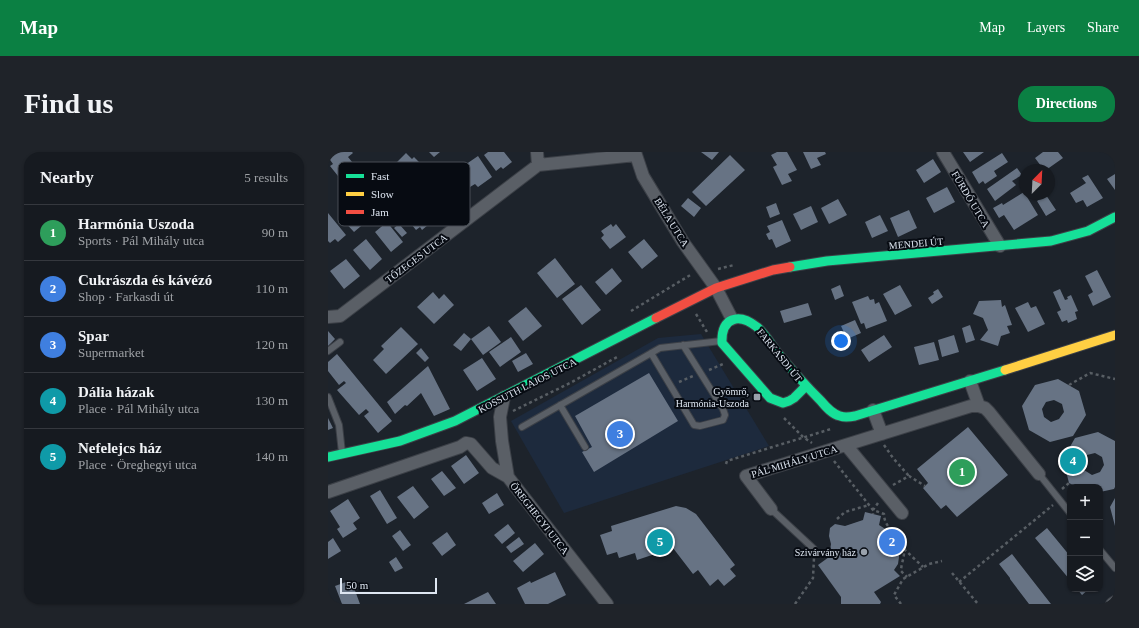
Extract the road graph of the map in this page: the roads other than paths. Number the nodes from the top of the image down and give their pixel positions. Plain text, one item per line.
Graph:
1 (537, 152) edge
2 (943, 152) edge
3 (636, 154) edge
4 (538, 165) junction
5 (1115, 216) edge
6 (470, 217) edge
7 (458, 226) edge
8 (1000, 246) junction
9 (716, 288) junction
10 (328, 318) edge
11 (732, 319) junction
12 (1115, 335) edge
13 (721, 340) junction
14 (340, 342) dead end
15 (683, 345) junction
16 (328, 351) edge
17 (651, 353) junction
18 (970, 381) junction
19 (806, 386) junction
20 (328, 397) edge
21 (504, 397) junction
22 (560, 405) junction
23 (979, 406) junction
24 (873, 410) junction
25 (522, 427) dead end
26 (880, 434) junction
27 (846, 445) junction
28 (585, 447) dead end
29 (342, 454) junction
30 (328, 457) edge
31 (1039, 474) joint
32 (508, 477) junction
33 (328, 492) edge
34 (772, 509) joint
35 (1067, 509) edge
36 (902, 513) dead end
37 (814, 549) road end
38 (1103, 554) edge
39 (1115, 568) edge
40 (1115, 602) edge
41 (607, 604) edge
42 (1112, 604) edge

1 - 4 street
2 - 8 street, FÜRDŐ UTCA
3 - 4 street
3 - 9 street, BÉLA UTCA
4 - 6 street, TŐZEGES UTCA
5 - 8 main road, MENDEI ÚT
7 - 10 street, TŐZEGES UTCA
8 - 9 main road, MENDEI ÚT
9 - 11 street
9 - 21 main road, KOSSUTH LAJOS UTCA
11 - 13 main road
11 - 19 main road, FARKASDI ÚT
12 - 18 main road
13 - 15 lane
13 - 19 main road, FARKASDI ÚT
14 - 16 lane
15 - 17 lane
15 - 17 lane
17 - 22 lane
18 - 23 street
18 - 24 main road
19 - 24 main road, FARKASDI ÚT
20 - 29 lane
21 - 29 main road, KOSSUTH LAJOS UTCA
21 - 32 street, ÖREGHEGYI UTCA
22 - 25 lane
22 - 28 lane
23 - 26 street, PÁL MIHÁLY UTCA
23 - 31 street
24 - 26 street
26 - 27 street, PÁL MIHÁLY UTCA
27 - 34 street, PÁL MIHÁLY UTCA
27 - 36 street
29 - 30 main road, KOSSUTH LAJOS UTCA
31 - 35 lane
32 - 33 street
32 - 41 street, ÖREGHEGYI UTCA
34 - 37 lane
38 - 39 lane
40 - 42 street

